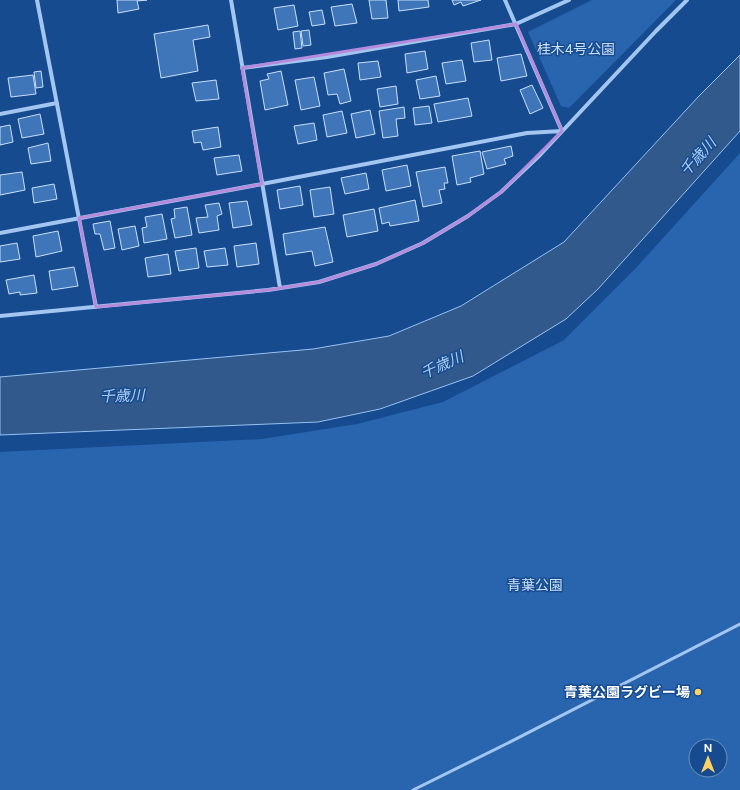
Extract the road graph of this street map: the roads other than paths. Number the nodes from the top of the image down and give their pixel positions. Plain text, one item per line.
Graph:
1 (37, 0) edge
2 (230, 0) edge
3 (505, 0) edge
4 (569, 0) edge
5 (687, 0) edge
6 (516, 24) junction
7 (242, 68) junction
8 (57, 103) junction
9 (0, 114) edge
10 (562, 131) junction
11 (262, 184) junction
12 (79, 218) junction
13 (0, 232) edge
14 (280, 288) junction
15 (96, 307) junction
16 (0, 316) edge
17 (740, 624) edge
18 (413, 790) edge

1 - 8 street
2 - 7 street
3 - 6 street
4 - 6 street
5 - 10 street
6 - 7 street
6 - 10 street
7 - 11 street
8 - 9 street
8 - 12 street
10 - 11 street
10 - 14 street
11 - 12 street
11 - 14 street
12 - 13 street
12 - 15 street
14 - 15 street
15 - 16 street
17 - 18 lane

